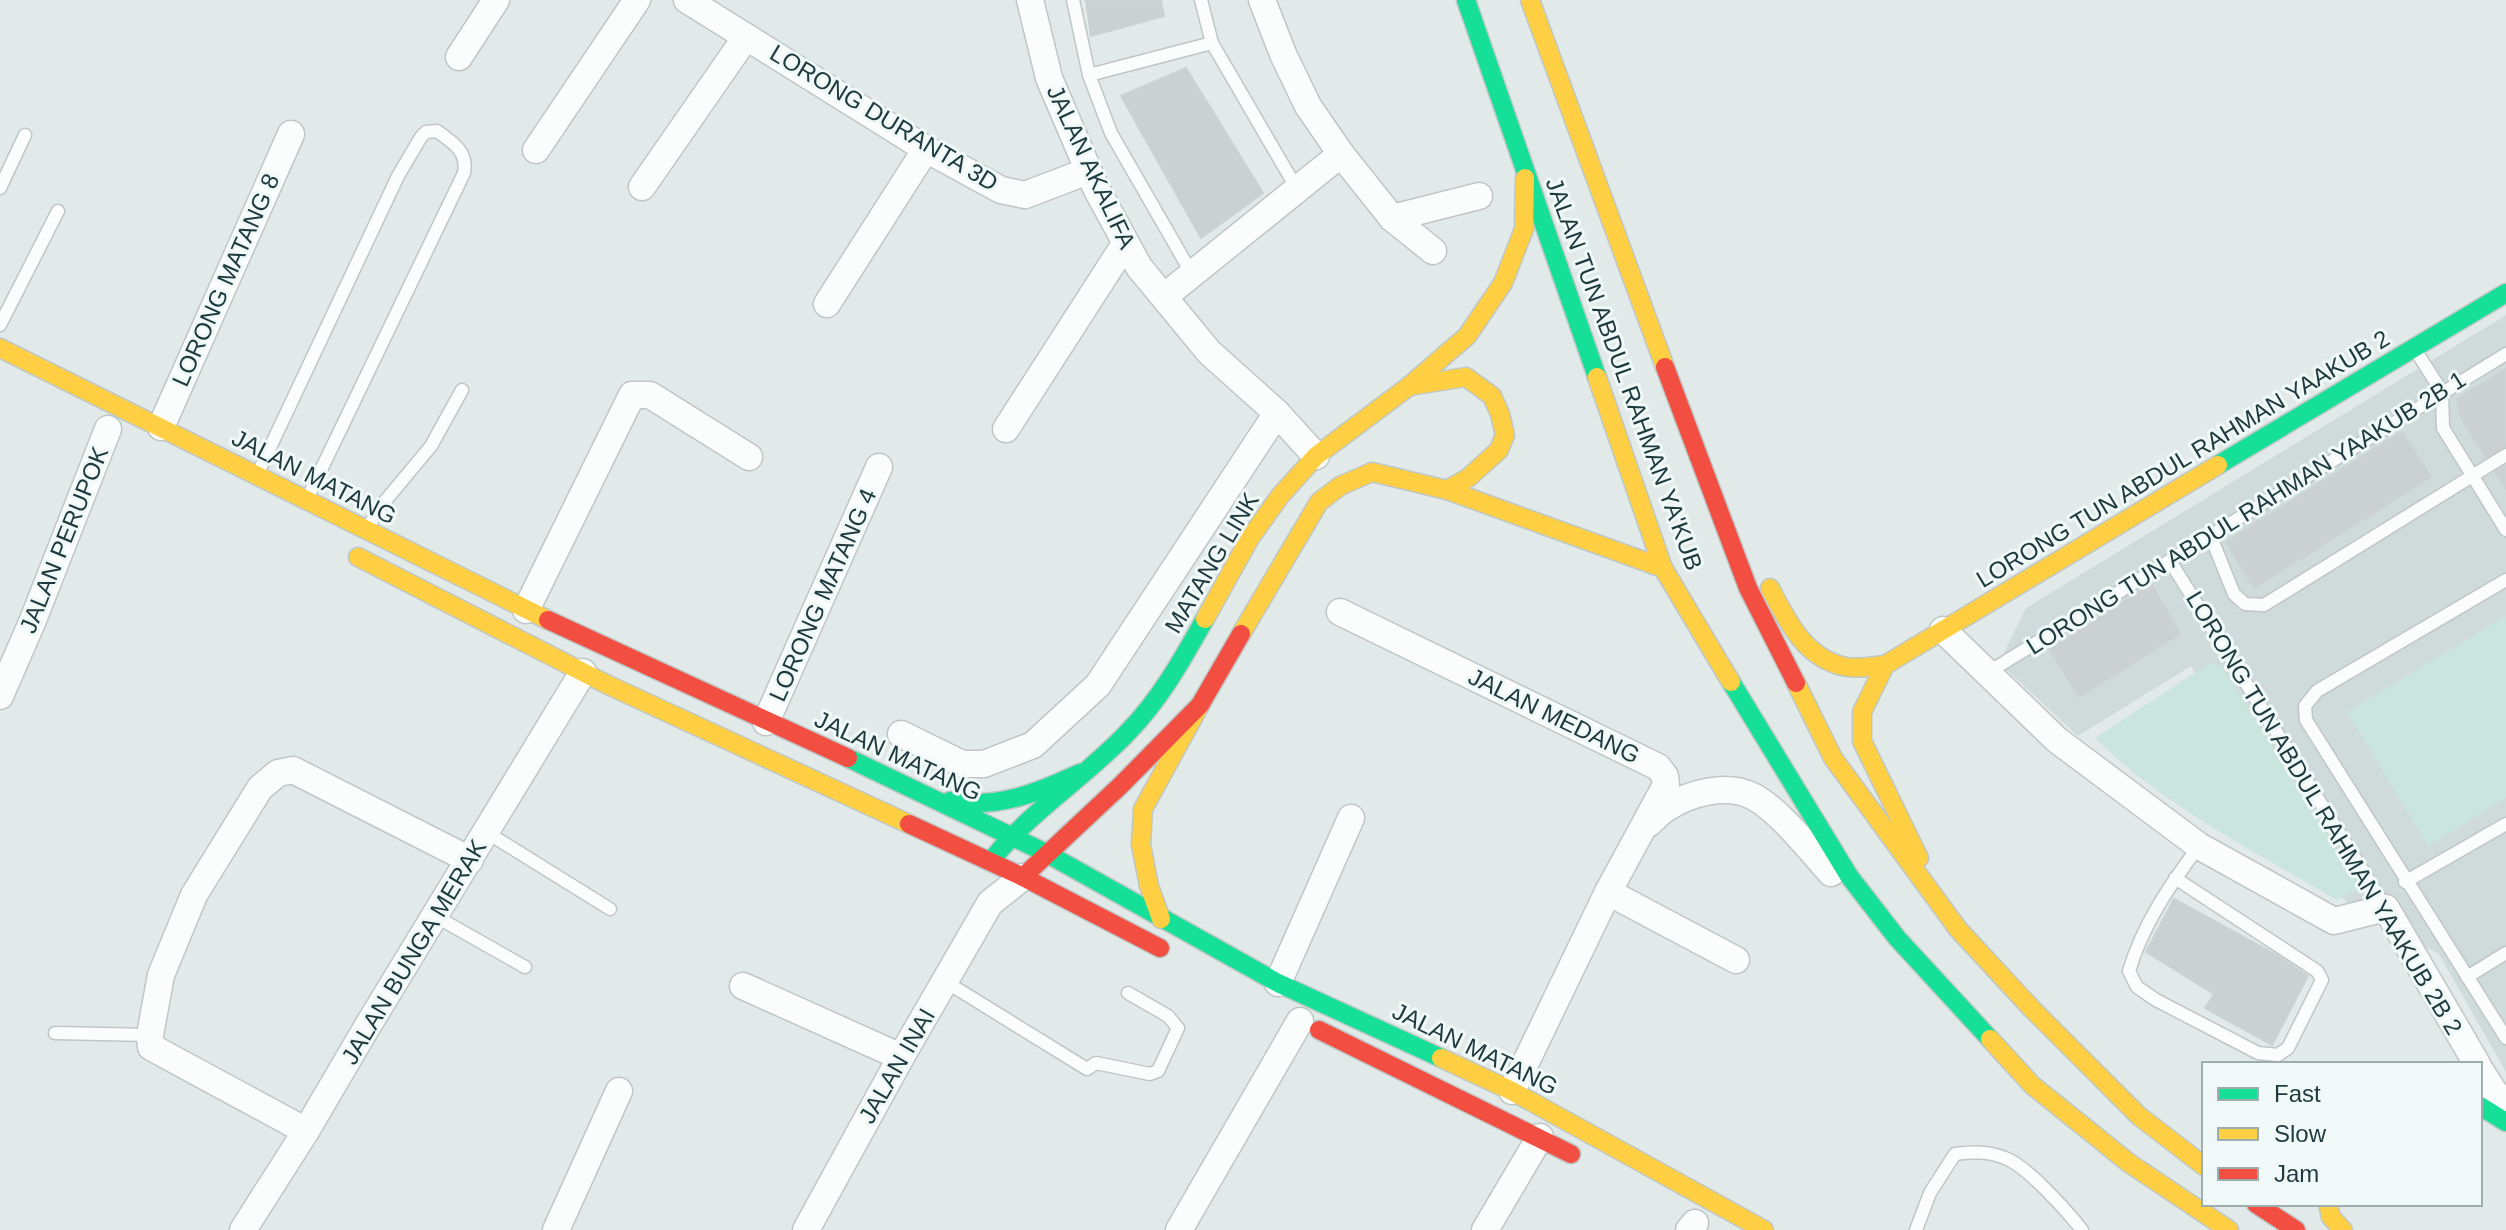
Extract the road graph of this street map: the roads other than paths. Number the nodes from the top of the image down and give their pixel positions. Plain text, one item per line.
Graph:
1 (496, 0) edge
2 (637, 0) edge
3 (687, 0) edge
4 (1030, 0) edge
5 (1073, 0) edge
6 (1201, 0) edge
7 (1262, 0) edge
8 (1466, 0) edge
9 (1530, 0) edge
10 (746, 37) junction
11 (1212, 43) junction
12 (459, 57) dead end
13 (1089, 75) junction
14 (291, 134) dead end
15 (25, 135) dead end
16 (926, 149) junction
17 (536, 150) dead end
18 (1341, 154) junction
19 (1525, 168) junction
20 (1088, 171) junction
21 (642, 187) dead end
22 (0, 188) edge
23 (1297, 189) junction
24 (1479, 196) dead end
25 (58, 211) dead end
26 (1392, 218) junction
27 (1125, 244) junction
28 (1433, 251) dead end
29 (1192, 274) junction
30 (2506, 293) edge
31 (1165, 296) junction
32 (827, 304) dead end
33 (0, 325) edge
34 (0, 348) edge
35 (2414, 348) junction
36 (2506, 354) edge
37 (1408, 387) junction
38 (462, 390) dead end
39 (2442, 392) junction
40 (1277, 413) junction
41 (161, 427) junction
42 (109, 429) dead end
43 (1006, 429) dead end
44 (2506, 455) edge
45 (1316, 456) junction
46 (749, 457) dead end
47 (879, 467) dead end
48 (257, 476) junction
49 (2473, 477) junction
50 (1447, 490) junction
51 (1713, 499) junction
52 (306, 500) junction
53 (366, 530) junction
54 (2506, 530) edge
55 (2211, 537) junction
56 (346, 551) dead end
57 (2170, 561) junction
58 (1663, 568) junction
59 (2506, 580) edge
60 (526, 610) junction
61 (1340, 612) dead end
62 (1943, 630) junction
63 (1885, 665) junction
64 (583, 672) junction
65 (1987, 673) junction
66 (0, 696) edge
67 (1200, 705) junction
68 (766, 722) junction
69 (901, 734) dead end
70 (1080, 773) junction
71 (927, 795) junction
72 (1351, 818) dead end
73 (2506, 824) edge
74 (486, 832) junction
75 (1637, 835) junction
76 (1011, 836) junction
77 (2199, 846) junction
78 (1046, 853) junction
79 (470, 860) junction
80 (991, 861) junction
81 (1849, 876) junction
82 (1023, 877) junction
83 (2175, 878) junction
84 (2405, 882) junction
85 (1927, 890) junction
86 (1608, 892) junction
87 (990, 903) junction
88 (2386, 908) junction
89 (610, 909) dead end
90 (435, 916) junction
91 (1161, 919) junction
92 (2506, 953) edge
93 (1175, 956) dead end
94 (1736, 960) dead end
95 (525, 967) dead end
96 (2467, 977) junction
97 (946, 982) junction
98 (1278, 983) junction
99 (743, 986) dead end
100 (1128, 993) dead end
101 (1293, 1017) joint
102 (55, 1033) dead end
103 (150, 1035) junction
104 (2506, 1038) edge
105 (901, 1057) junction
106 (2478, 1062) edge
107 (2487, 1077) edge
108 (619, 1091) dead end
109 (1512, 1091) junction
110 (2482, 1107) edge
111 (2506, 1110) edge
112 (2506, 1122) edge
113 (306, 1131) junction
114 (1540, 1137) junction
115 (2202, 1164) edge
116 (1592, 1165) dead end
117 (2259, 1206) edge
118 (2328, 1206) edge
119 (243, 1230) edge
120 (556, 1230) edge
121 (806, 1230) edge
122 (1179, 1230) edge
123 (1485, 1230) edge
124 (1764, 1230) edge
125 (1916, 1230) edge
126 (2082, 1230) edge
127 (2229, 1230) edge
128 (2296, 1230) edge
129 (2343, 1230) edge

1 - 12 street
2 - 17 street
3 - 10 street, LORONG DURANTA 3D
4 - 20 street, JALAN AKALIFA
5 - 13 lane
6 - 11 lane
7 - 18 street
8 - 19 main road, JALAN TUN ABDUL RAHMAN YA'KUB
9 - 51 main road, JALAN TUN ABDUL RAHMAN YA'KUB
10 - 16 street, LORONG DURANTA 3D
10 - 21 street
11 - 13 lane
11 - 23 lane
13 - 29 lane
14 - 41 street, LORONG MATANG 8
15 - 22 lane
16 - 20 street, LORONG DURANTA 3D
16 - 32 street
18 - 23 street
18 - 26 street
19 - 37 main road, MATANG LINK
19 - 58 main road, JALAN TUN ABDUL RAHMAN YA'KUB
20 - 27 street, JALAN AKALIFA
23 - 29 street
24 - 26 street
25 - 33 lane
26 - 28 street
27 - 31 street, JALAN AKALIFA
27 - 43 street
29 - 31 street
30 - 35 main road, LORONG TUN ABDUL RAHMAN YAAKUB 2
31 - 40 street, JALAN AKALIFA
34 - 41 main road, JALAN MATANG
35 - 39 lane
35 - 62 main road, LORONG TUN ABDUL RAHMAN YAAKUB 2
36 - 39 lane, LORONG TUN ABDUL RAHMAN YAAKUB 2B 1
37 - 45 main road, MATANG LINK
37 - 50 main road
38 - 53 lane
39 - 49 lane
39 - 55 lane, LORONG TUN ABDUL RAHMAN YAAKUB 2B 1
40 - 45 street, JALAN AKALIFA
40 - 69 street
41 - 48 main road, JALAN MATANG
42 - 66 street, JALAN PERUPOK
44 - 49 lane
45 - 70 main road, MATANG LINK
46 - 60 street
47 - 68 street, LORONG MATANG 4
48 - 52 main road, JALAN MATANG
48 - 52 lane
49 - 54 lane
49 - 55 lane
50 - 58 main road
50 - 67 main road
51 - 63 main road
51 - 85 main road, JALAN TUN ABDUL RAHMAN YA'KUB
52 - 53 main road, JALAN MATANG
53 - 60 main road, JALAN MATANG
55 - 57 lane, LORONG TUN ABDUL RAHMAN YAAKUB 2B 1
56 - 64 main road
57 - 65 lane, LORONG TUN ABDUL RAHMAN YAAKUB 2B 1
57 - 88 lane, LORONG TUN ABDUL RAHMAN YAAKUB 2B 2
58 - 81 main road, JALAN TUN ABDUL RAHMAN YA'KUB
59 - 84 lane
60 - 68 main road, JALAN MATANG
61 - 75 street, JALAN MEDANG
62 - 63 main road, LORONG TUN ABDUL RAHMAN YAAKUB 2
62 - 65 street
63 - 85 main road
64 - 74 street, JALAN BUNGA MERAK
64 - 80 main road
65 - 77 street
67 - 78 main road
67 - 91 main road
68 - 71 main road, JALAN MATANG
70 - 71 main road
70 - 76 main road, MATANG LINK
71 - 76 main road, JALAN MATANG
72 - 98 street
73 - 84 lane
74 - 79 street, JALAN BUNGA MERAK
74 - 89 lane
75 - 81 street
75 - 86 street, JALAN MEDANG
76 - 78 main road, JALAN MATANG
76 - 80 main road, MATANG LINK
77 - 83 lane
77 - 88 street
78 - 82 main road
78 - 91 main road, JALAN MATANG
79 - 90 street, JALAN BUNGA MERAK
79 - 103 street
80 - 82 main road
80 - 87 street
81 - 127 main road, JALAN TUN ABDUL RAHMAN YA'KUB
82 - 87 street
82 - 93 main road
83 - 83 lane
84 - 96 lane
85 - 115 main road, JALAN TUN ABDUL RAHMAN YA'KUB
86 - 94 street
86 - 109 street, JALAN MEDANG
87 - 97 street, JALAN INAI
88 - 106 street, LORONG TUN ABDUL RAHMAN YAAKUB 2B 2
90 - 95 lane
90 - 113 street, JALAN BUNGA MERAK
91 - 98 main road, JALAN MATANG
92 - 96 lane
96 - 104 lane
97 - 100 lane
97 - 105 street, JALAN INAI
98 - 109 main road, JALAN MATANG
99 - 105 street
101 - 114 main road, JALAN MATANG
101 - 122 street
102 - 103 lane
103 - 113 street
105 - 121 street, JALAN INAI
107 - 111 street, LORONG TUN ABDUL RAHMAN YAAKUB 2B 2
108 - 120 street
109 - 124 main road, JALAN MATANG
110 - 112 main road
113 - 119 street, JALAN BUNGA MERAK
114 - 116 main road, JALAN MATANG
114 - 123 street
117 - 128 main road
118 - 129 main road
125 - 126 lane

